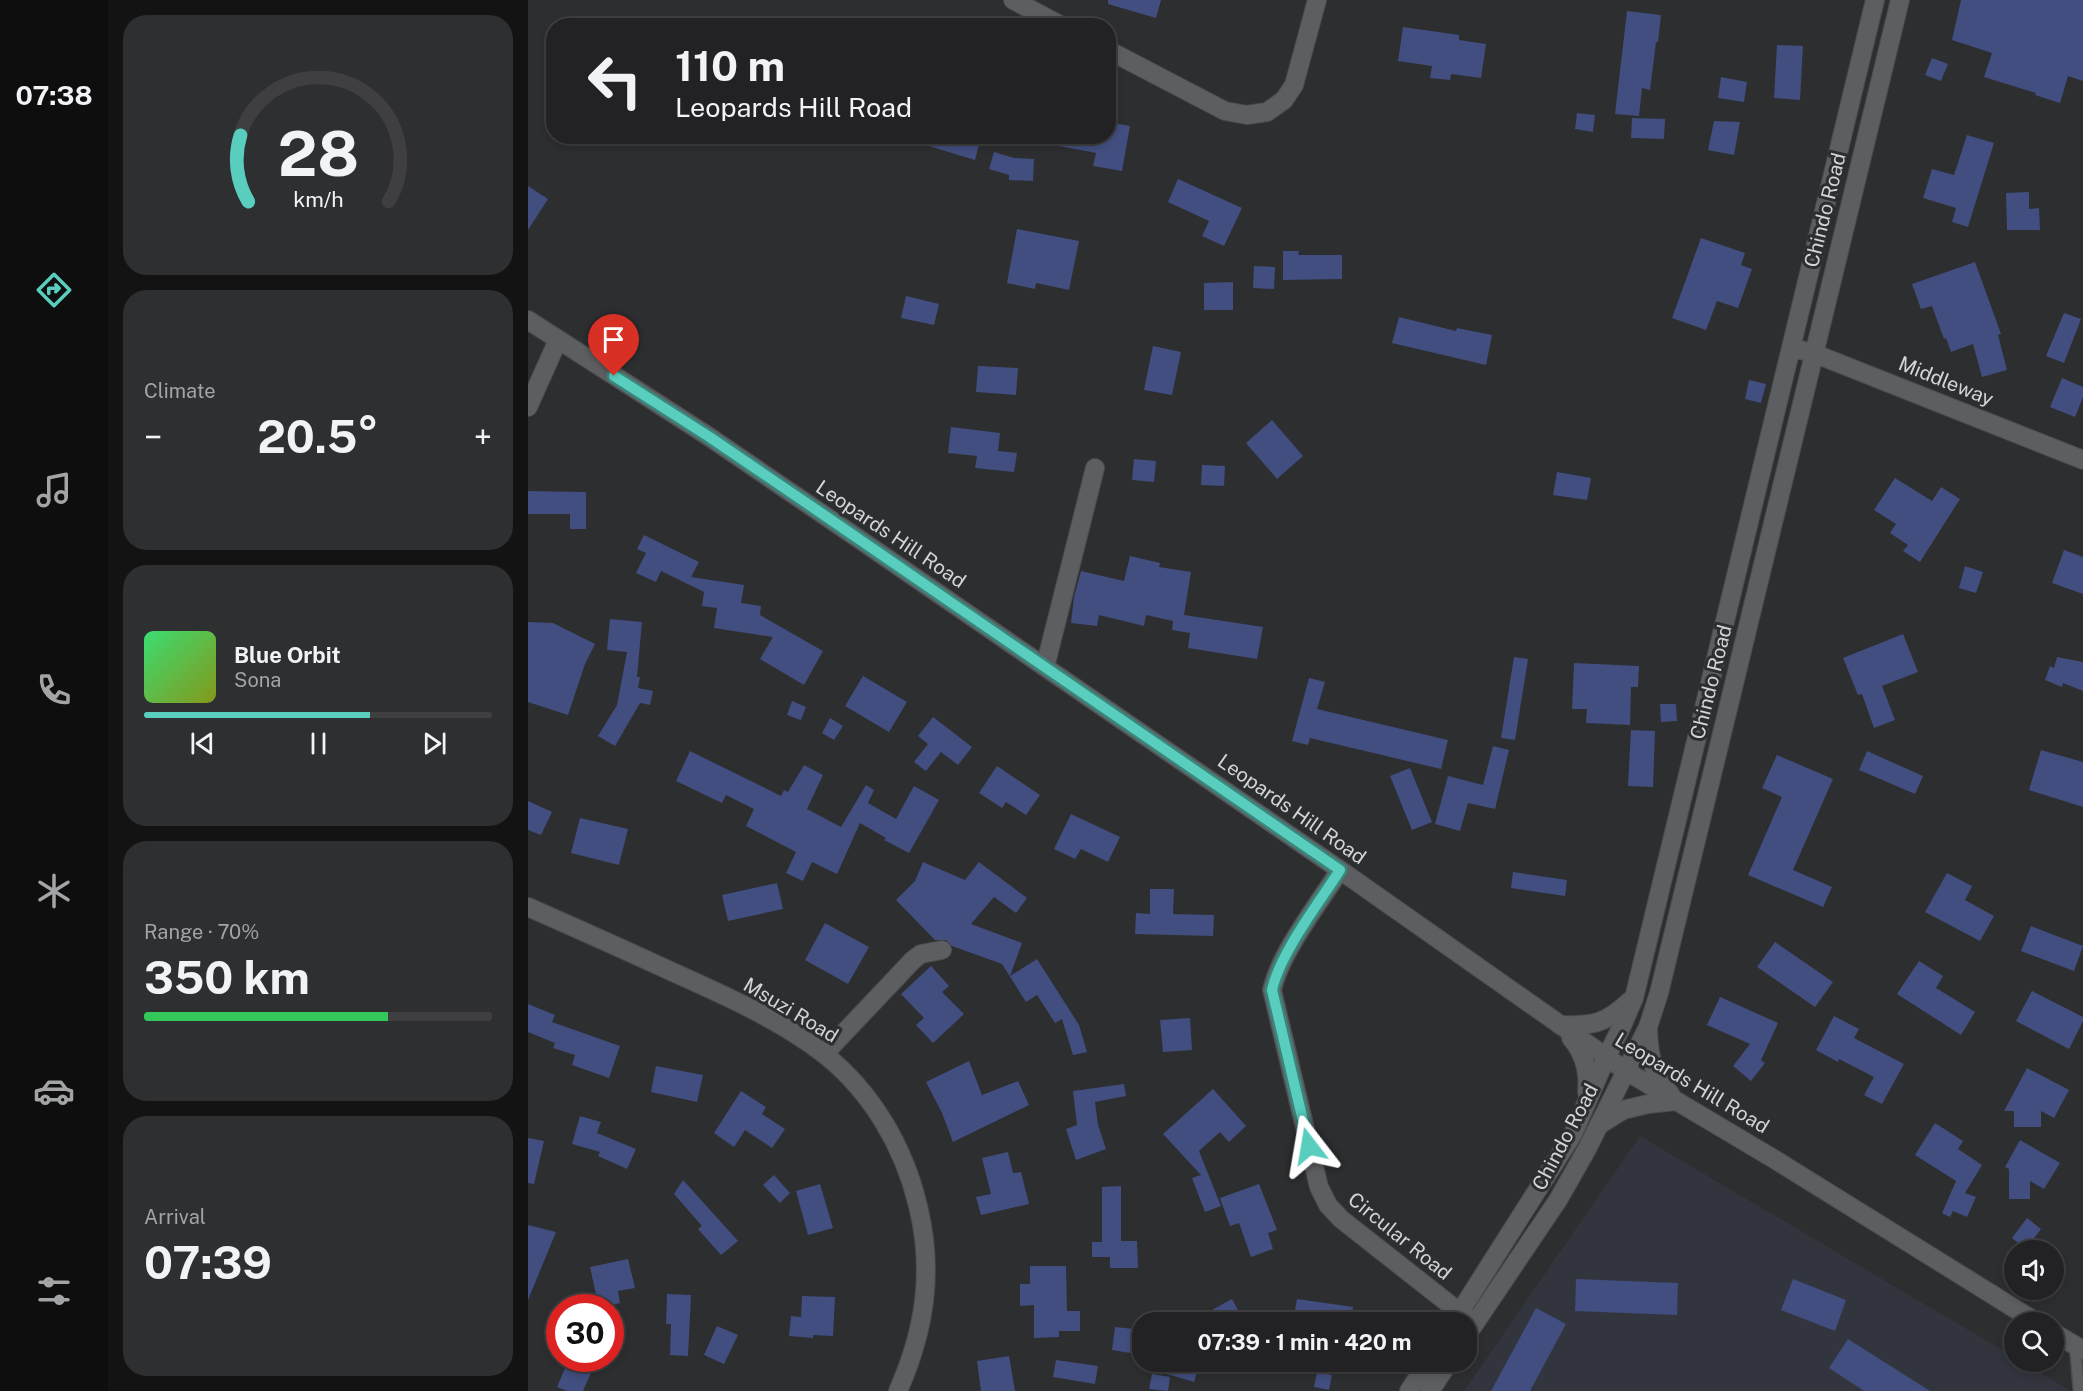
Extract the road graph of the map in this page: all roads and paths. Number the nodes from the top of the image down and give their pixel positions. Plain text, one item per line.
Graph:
1 (1013, 0) edge
2 (1317, 0) edge
3 (1875, 0) edge
4 (1900, 0) edge
5 (1047, 18) edge
6 (1116, 54) edge
7 (528, 320) edge
8 (558, 340) junction
9 (1792, 348) junction
10 (1813, 353) junction
11 (528, 407) edge
12 (2083, 460) edge
13 (1095, 468) dead end
14 (1045, 667) junction
15 (1340, 870) junction
16 (528, 907) edge
17 (942, 950) dead end
18 (1634, 998) junction
19 (1560, 1025) junction
20 (1647, 1027) junction
21 (824, 1054) junction
22 (1606, 1058) junction
23 (1626, 1071) junction
24 (1676, 1101) junction
25 (1585, 1107) junction
26 (1599, 1125) junction
27 (1449, 1312) edge
28 (1470, 1312) edge
29 (1472, 1312) edge
30 (2020, 1312) edge
31 (2064, 1339) edge
32 (2079, 1348) edge
33 (1421, 1372) edge
34 (1442, 1372) edge
35 (898, 1391) edge
36 (1409, 1391) edge
37 (1430, 1391) edge
38 (2079, 1391) edge

1 - 5 main road
2 - 6 main road
3 - 9 main road, Chindo Road
4 - 10 main road, Chindo Road
7 - 8 main road, Leopards Hill Road
8 - 11 main road
8 - 14 main road, Leopards Hill Road
9 - 10 main road, Middleway
9 - 18 main road, Chindo Road
10 - 12 main road, Middleway
10 - 20 main road, Chindo Road
13 - 14 main road
14 - 15 main road, Leopards Hill Road
15 - 19 main road, Leopards Hill Road
15 - 27 main road, Circular Road
16 - 21 main road, Msuzi Road
17 - 21 main road
18 - 19 main road
18 - 22 main road, Chindo Road
19 - 22 main road, Leopards Hill Road
19 - 25 main road
20 - 23 main road, Chindo Road
20 - 24 main road
21 - 35 main road, Msuzi Road
22 - 23 main road, Leopards Hill Road
22 - 25 main road, Chindo Road
23 - 24 main road, Leopards Hill Road
23 - 26 main road, Chindo Road
24 - 26 main road
24 - 30 main road, Leopards Hill Road
25 - 28 main road, Chindo Road
26 - 29 main road, Chindo Road
31 - 32 main road
32 - 38 lane
33 - 36 main road
34 - 37 main road

